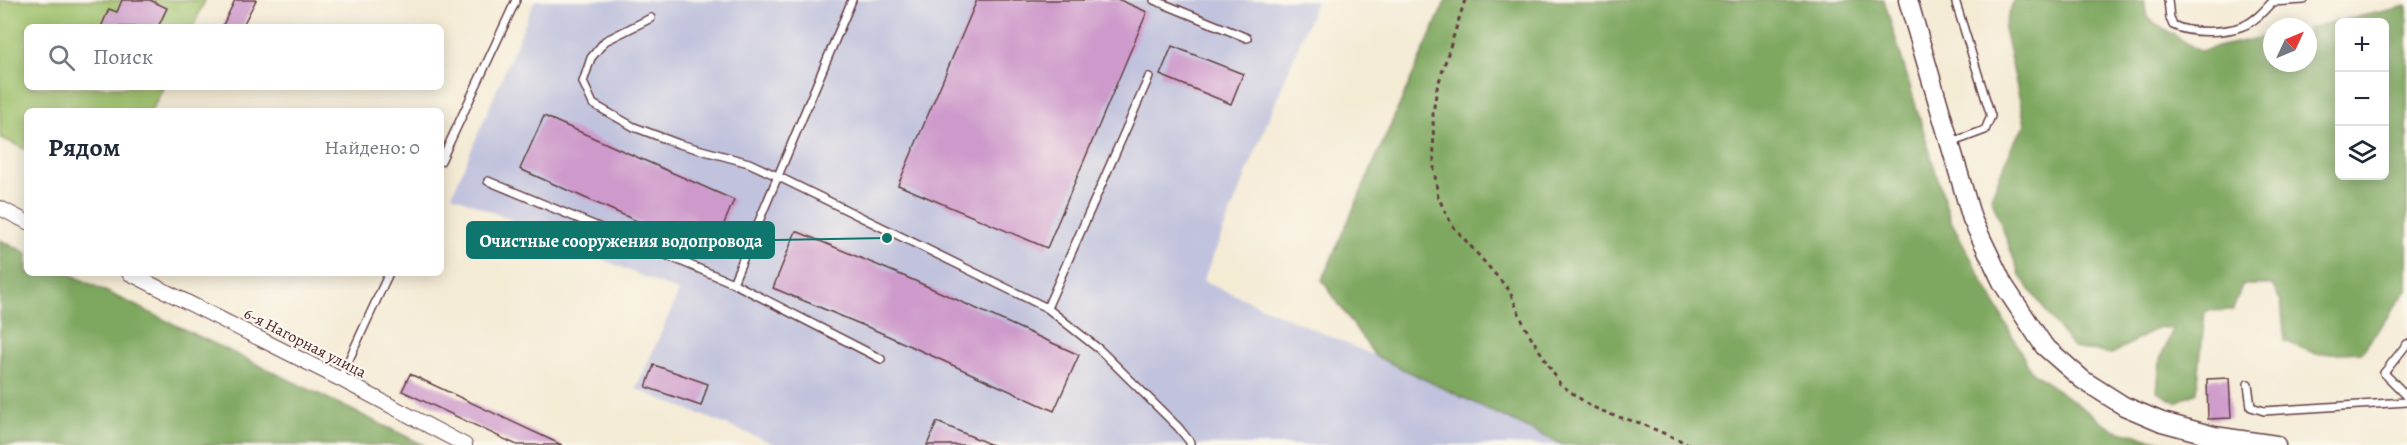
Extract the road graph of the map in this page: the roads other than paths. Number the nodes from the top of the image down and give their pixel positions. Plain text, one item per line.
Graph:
1 (516, 0) edge
2 (852, 0) edge
3 (1154, 0) edge
4 (1908, 0) edge
5 (1955, 0) edge
6 (2168, 0) edge
7 (2304, 0) edge
8 (2272, 1) edge
9 (651, 18) dead end
10 (1247, 38) dead end
11 (1149, 77) dead end
12 (1950, 144) junction
13 (444, 155) edge
14 (777, 176) junction
15 (488, 181) dead end
16 (0, 208) edge
17 (24, 220) edge
18 (135, 276) edge
19 (388, 276) edge
20 (733, 283) junction
21 (1047, 308) junction
22 (2407, 344) edge
23 (881, 359) dead end
24 (340, 379) junction
25 (2248, 384) dead end
26 (2407, 396) edge
27 (2407, 402) edge
28 (465, 445) edge
29 (1190, 445) edge
30 (2276, 445) edge

1 - 13 lane
2 - 14 lane
3 - 10 lane
4 - 12 street
5 - 12 lane
6 - 8 lane
7 - 8 lane
9 - 14 lane
11 - 21 lane
12 - 30 street
14 - 20 lane
14 - 21 lane
15 - 20 lane
16 - 17 street
18 - 24 street, 6-я Нагорная улица
19 - 24 lane
20 - 23 lane
21 - 29 lane
22 - 26 lane
24 - 28 street, 6-я Нагорная улица
25 - 27 lane

